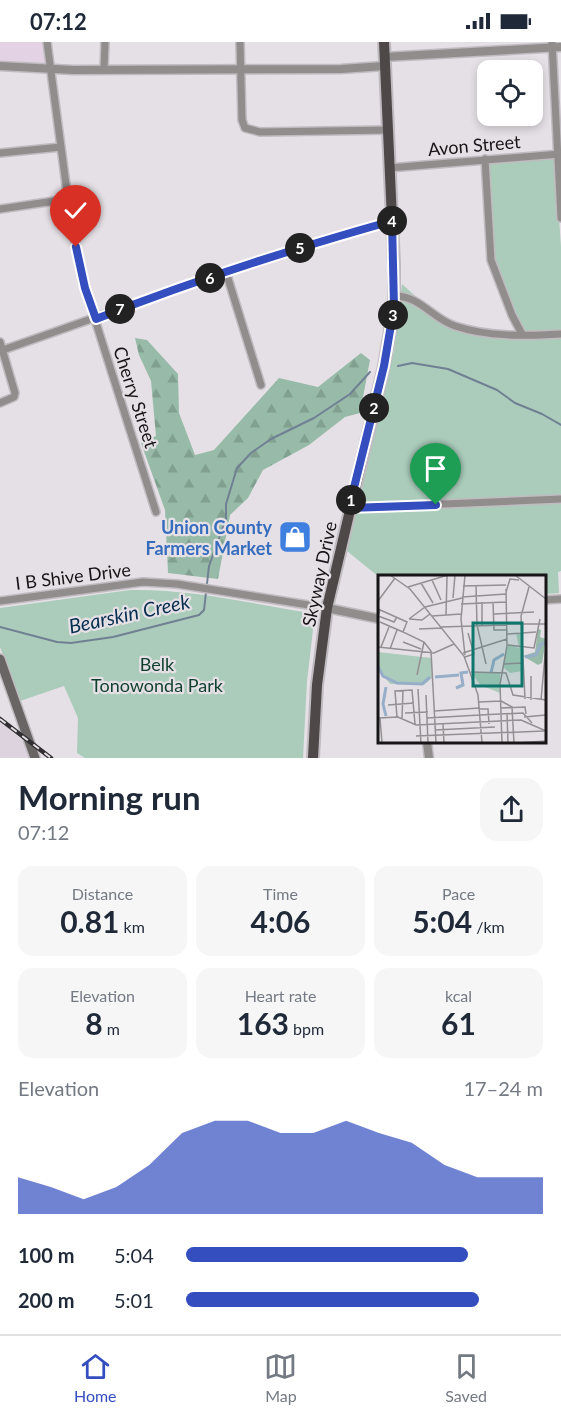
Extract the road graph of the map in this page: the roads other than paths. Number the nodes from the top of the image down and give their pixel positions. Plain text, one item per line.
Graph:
1 (47, 42) edge
2 (105, 42) edge
3 (240, 42) edge
4 (384, 42) edge
5 (555, 46) edge
6 (384, 62) junction
7 (0, 66) edge
8 (50, 70) junction
9 (104, 70) junction
10 (240, 70) junction
11 (388, 130) junction
12 (61, 147) junction
13 (0, 153) edge
14 (559, 154) edge
15 (485, 159) junction
16 (389, 168) junction
17 (68, 200) junction
18 (0, 209) edge
19 (561, 218) edge
20 (392, 221) junction
21 (226, 272) junction
22 (395, 296) junction
23 (96, 319) junction
24 (522, 334) junction
25 (561, 334) edge
26 (0, 342) edge
27 (1, 351) edge
28 (261, 385) dead end
29 (0, 403) edge
30 (561, 499) edge
31 (349, 508) junction
32 (156, 512) dead end
33 (561, 599) edge
34 (546, 600) edge
35 (0, 601) edge
36 (327, 608) junction
37 (378, 619) edge
38 (0, 659) edge
39 (428, 743) edge
40 (35, 758) edge
41 (313, 758) edge
42 (429, 758) edge

1 - 8 street, Cherry Street
2 - 9 street
3 - 10 street
4 - 6 main road, Skyway Drive
5 - 6 street
5 - 14 street
6 - 10 street
6 - 11 main road, Skyway Drive
7 - 8 street
8 - 9 street
8 - 12 street, Cherry Street
9 - 10 street
10 - 11 street
11 - 16 main road, Skyway Drive
12 - 13 street
12 - 17 street, Cherry Street
14 - 15 street, Avon Street
14 - 19 street
15 - 16 street, Avon Street
15 - 24 street
16 - 20 main road, Skyway Drive
17 - 18 street
17 - 23 street, Cherry Street
20 - 21 street
20 - 22 main road, Skyway Drive
21 - 23 street
21 - 28 street
22 - 24 street
22 - 31 main road, Skyway Drive
23 - 27 street
23 - 32 street, Cherry Street
24 - 25 street
26 - 27 street
27 - 29 street
30 - 31 street
31 - 36 main road, Skyway Drive
33 - 34 street
35 - 36 street, I B Shive Drive
36 - 37 street
36 - 41 main road, Skyway Drive
38 - 40 main road
39 - 42 street

